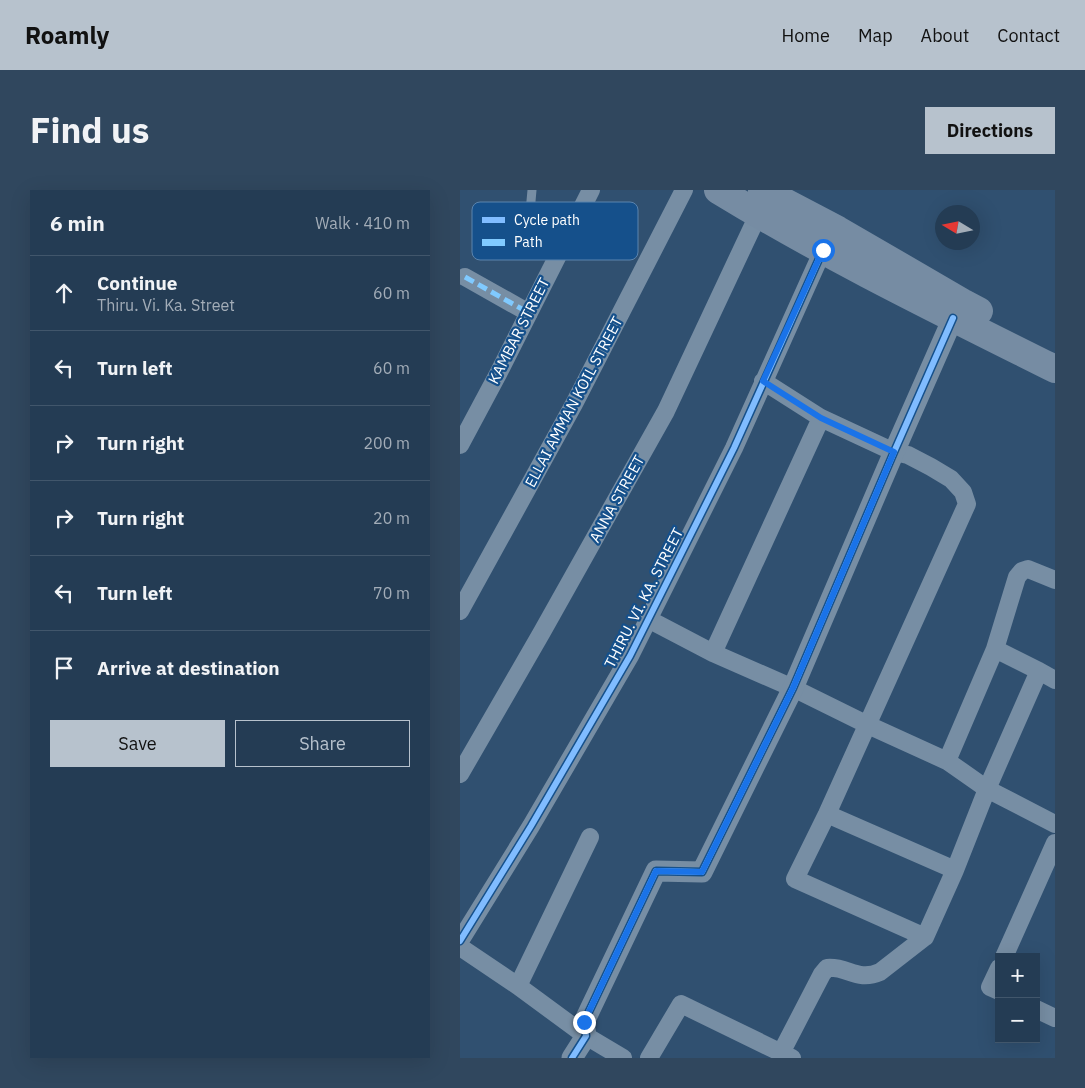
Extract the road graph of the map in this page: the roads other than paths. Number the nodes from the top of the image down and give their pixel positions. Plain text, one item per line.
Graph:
1 (591, 190) edge
2 (684, 190) edge
3 (718, 190) edge
4 (764, 197) edge
5 (585, 202) edge
6 (823, 250) junction
7 (556, 260) edge
8 (465, 277) dead end
9 (529, 313) junction
10 (953, 318) junction
11 (1055, 348) edge
12 (1055, 369) edge
13 (763, 381) junction
14 (821, 418) junction
15 (460, 445) edge
16 (894, 452) junction
17 (1055, 580) edge
18 (460, 611) edge
19 (648, 619) junction
20 (995, 649) junction
21 (714, 653) junction
22 (1039, 671) junction
23 (1055, 680) edge
24 (793, 688) junction
25 (868, 725) junction
26 (947, 760) junction
27 (460, 774) edge
28 (987, 789) junction
29 (827, 814) junction
30 (1055, 824) edge
31 (590, 837) dead end
32 (1055, 843) edge
33 (954, 870) junction
34 (925, 937) junction
35 (460, 941) edge
36 (460, 947) edge
37 (1006, 953) edge
38 (995, 976) edge
39 (518, 986) junction
40 (995, 989) edge
41 (1040, 1011) edge
42 (1055, 1018) edge
43 (586, 1036) junction
44 (787, 1056) edge
45 (572, 1058) edge
46 (622, 1058) edge
47 (649, 1058) edge

1 - 5 street, KAMBAR STREET
2 - 18 street, ELLAI AMMAN KOIL STREET
3 - 4 main road
4 - 6 main road
4 - 11 main road
4 - 27 street, ANNA STREET
6 - 10 main road
6 - 13 street, THIRU. VI. KA. STREET
7 - 9 street, KAMBAR STREET
8 - 9 street
9 - 15 street, KAMBAR STREET
10 - 12 main road
10 - 16 street
13 - 14 street
13 - 19 street, THIRU. VI. KA. STREET
14 - 16 street
14 - 21 street
16 - 24 street
16 - 25 street
17 - 20 street
19 - 21 street
19 - 35 street, THIRU. VI. KA. STREET
20 - 22 street
20 - 26 street
21 - 24 street
22 - 23 street
22 - 28 street
24 - 25 street
24 - 43 street
25 - 26 street
25 - 29 street
26 - 28 street
28 - 30 street
28 - 33 street
29 - 33 street
29 - 34 street
31 - 39 street
32 - 37 street
33 - 34 street
34 - 44 street
36 - 39 street
38 - 40 street
39 - 43 street
41 - 42 street
43 - 45 street
43 - 46 street
44 - 47 street

